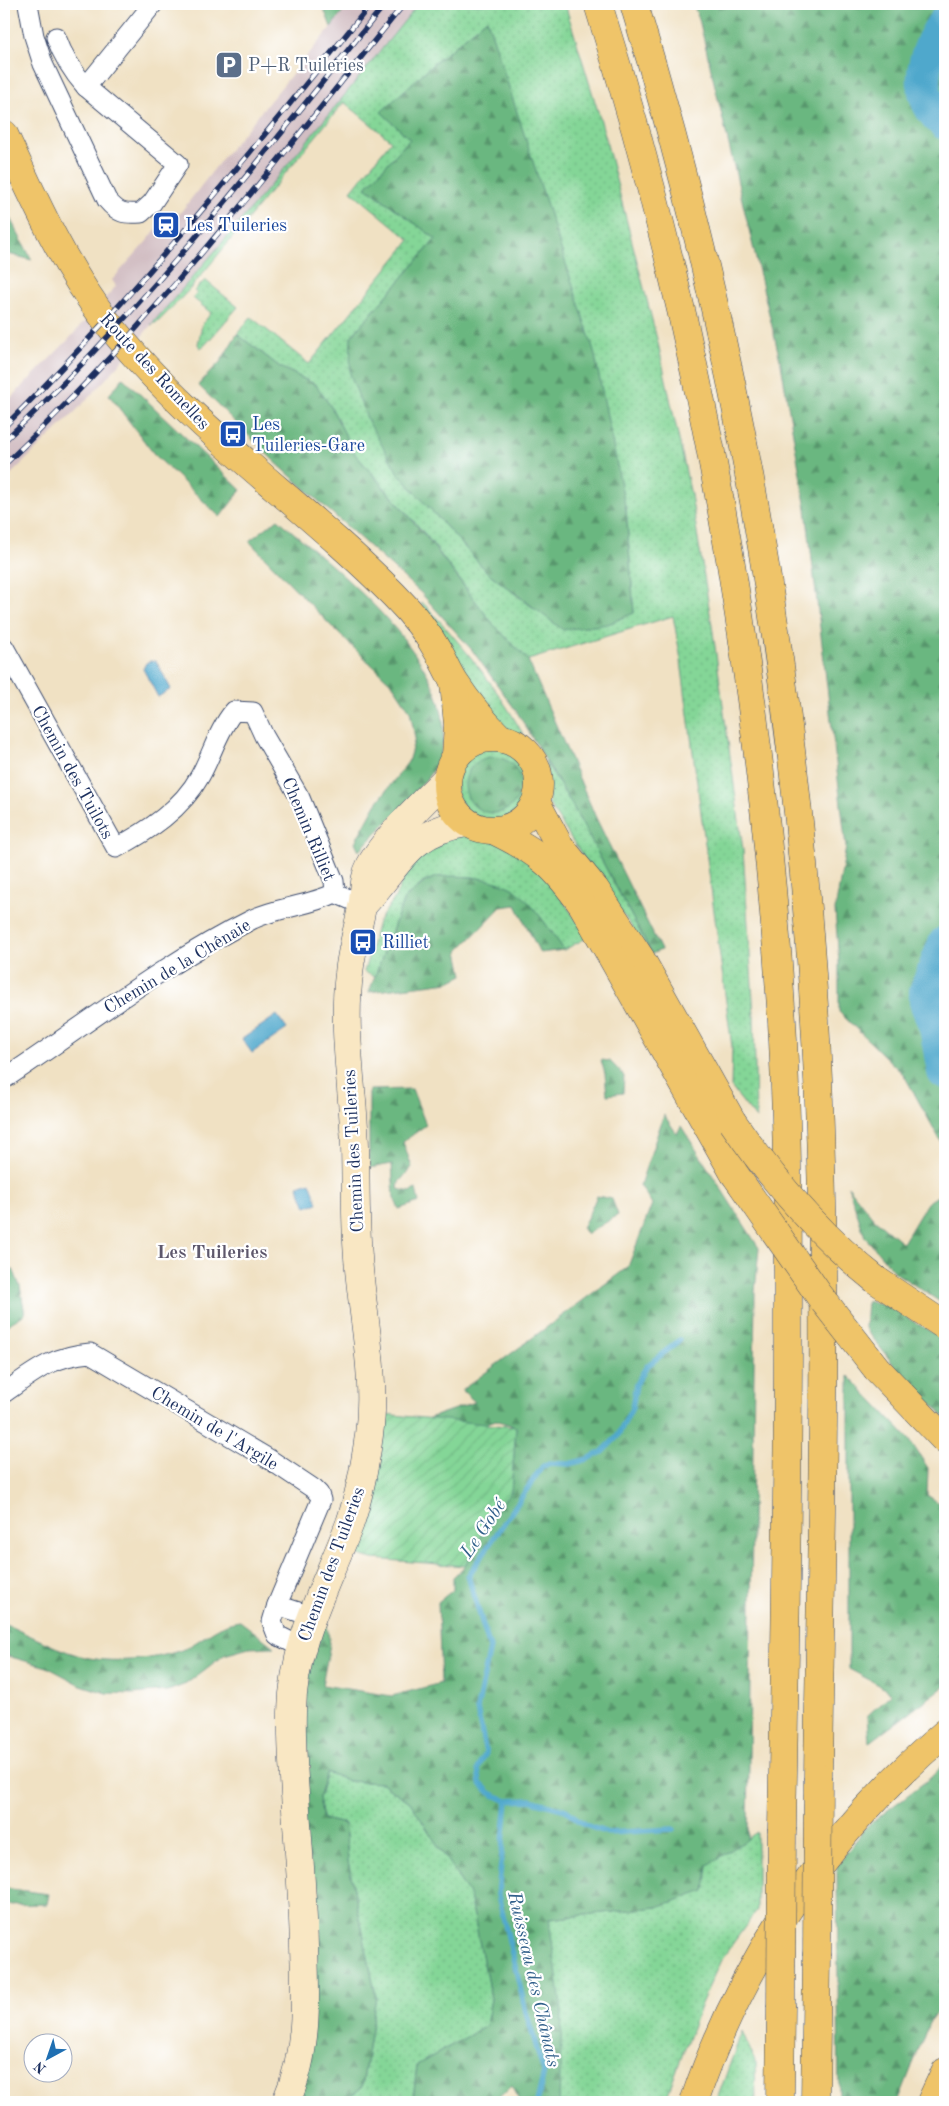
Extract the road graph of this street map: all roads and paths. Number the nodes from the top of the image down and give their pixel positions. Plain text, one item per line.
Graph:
1 (28, 4) edge
2 (153, 4) edge
3 (598, 4) edge
4 (634, 4) edge
5 (56, 37) dead end
6 (86, 87) junction
7 (4, 134) edge
8 (4, 647) edge
9 (454, 681) junction
10 (253, 712) joint
11 (500, 738) junction
12 (452, 767) junction
13 (536, 802) junction
14 (467, 823) junction
15 (496, 831) junction
16 (335, 893) junction
17 (363, 905) junction
18 (4, 1079) edge
19 (945, 1326) edge
20 (4, 1393) edge
21 (945, 1440) edge
22 (277, 1605) junction
23 (311, 1616) junction
24 (301, 1647) junction
25 (945, 1732) edge
26 (945, 2072) edge
27 (286, 2102) edge
28 (694, 2102) edge
29 (780, 2102) edge
30 (815, 2102) edge
31 (931, 2102) edge

1 - 6 street
2 - 6 street
3 - 29 main road, bridge
4 - 30 main road, bridge
5 - 6 street
7 - 9 main road, Route des Romelles
8 - 10 street, Chemin des Tuilots
9 - 11 main road, Route des Romelles
9 - 12 main road, Route des Romelles
10 - 16 street, Chemin Rilliet
11 - 12 main road
11 - 13 main road
12 - 14 main road
12 - 17 street, Chemin des Tuileries
13 - 15 main road
13 - 19 main road, bridge
14 - 15 main road
14 - 17 street
15 - 21 main road, bridge
16 - 17 street
16 - 18 street, Chemin de la Chênaie
17 - 23 street, Chemin des Tuileries
20 - 22 street, Chemin de l'Argile
22 - 23 street
22 - 24 street, Chemin de l'Argile
23 - 24 street, Chemin des Tuileries
24 - 27 street, Chemin des Tuileries
25 - 28 main road
26 - 31 main road

